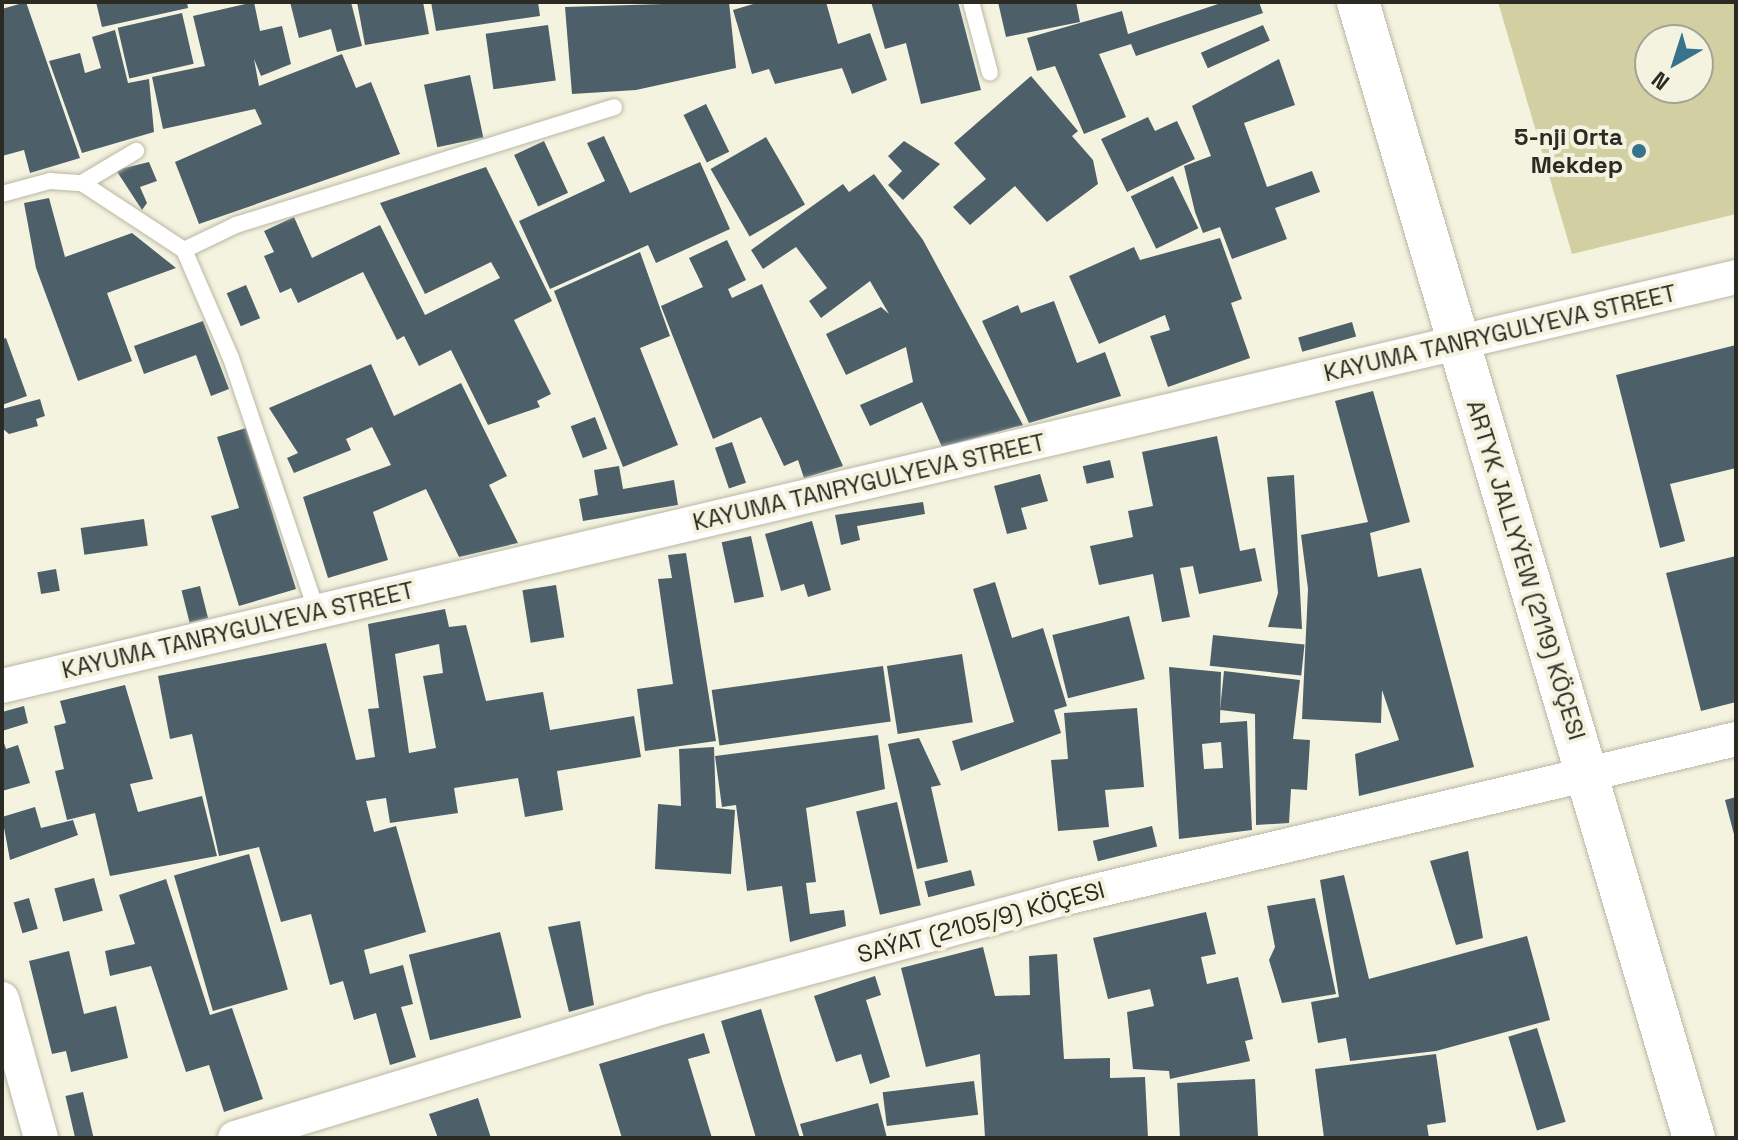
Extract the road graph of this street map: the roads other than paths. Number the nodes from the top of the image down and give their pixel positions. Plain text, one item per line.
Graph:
1 (971, 2) edge
2 (1358, 2) edge
3 (990, 73) dead end
4 (614, 107) dead end
5 (136, 151) dead end
6 (82, 183) junction
7 (2, 194) edge
8 (184, 250) junction
9 (1736, 277) edge
10 (1457, 343) junction
11 (317, 612) junction
12 (2, 686) edge
13 (1736, 739) edge
14 (1587, 773) junction
15 (2, 999) edge
16 (41, 1138) edge
17 (235, 1138) edge
18 (1694, 1138) edge

1 - 3 lane
2 - 10 street, ARTYK JALLYÝEW (2119) KÖÇESI
4 - 8 lane
5 - 6 lane
6 - 7 lane
6 - 8 lane
8 - 11 lane
9 - 10 street, KAYUMA TANRYGULYEVA STREET
10 - 11 street, KAYUMA TANRYGULYEVA STREET
10 - 14 street, ARTYK JALLYÝEW (2119) KÖÇESI
11 - 12 street, KAYUMA TANRYGULYEVA STREET
13 - 14 street, SAÝAT (2105/9) KÖÇESI
14 - 17 street, SAÝAT (2105/9) KÖÇESI
14 - 18 street, ARTYK JALLYÝEW (2119) KÖÇESI
15 - 16 street

